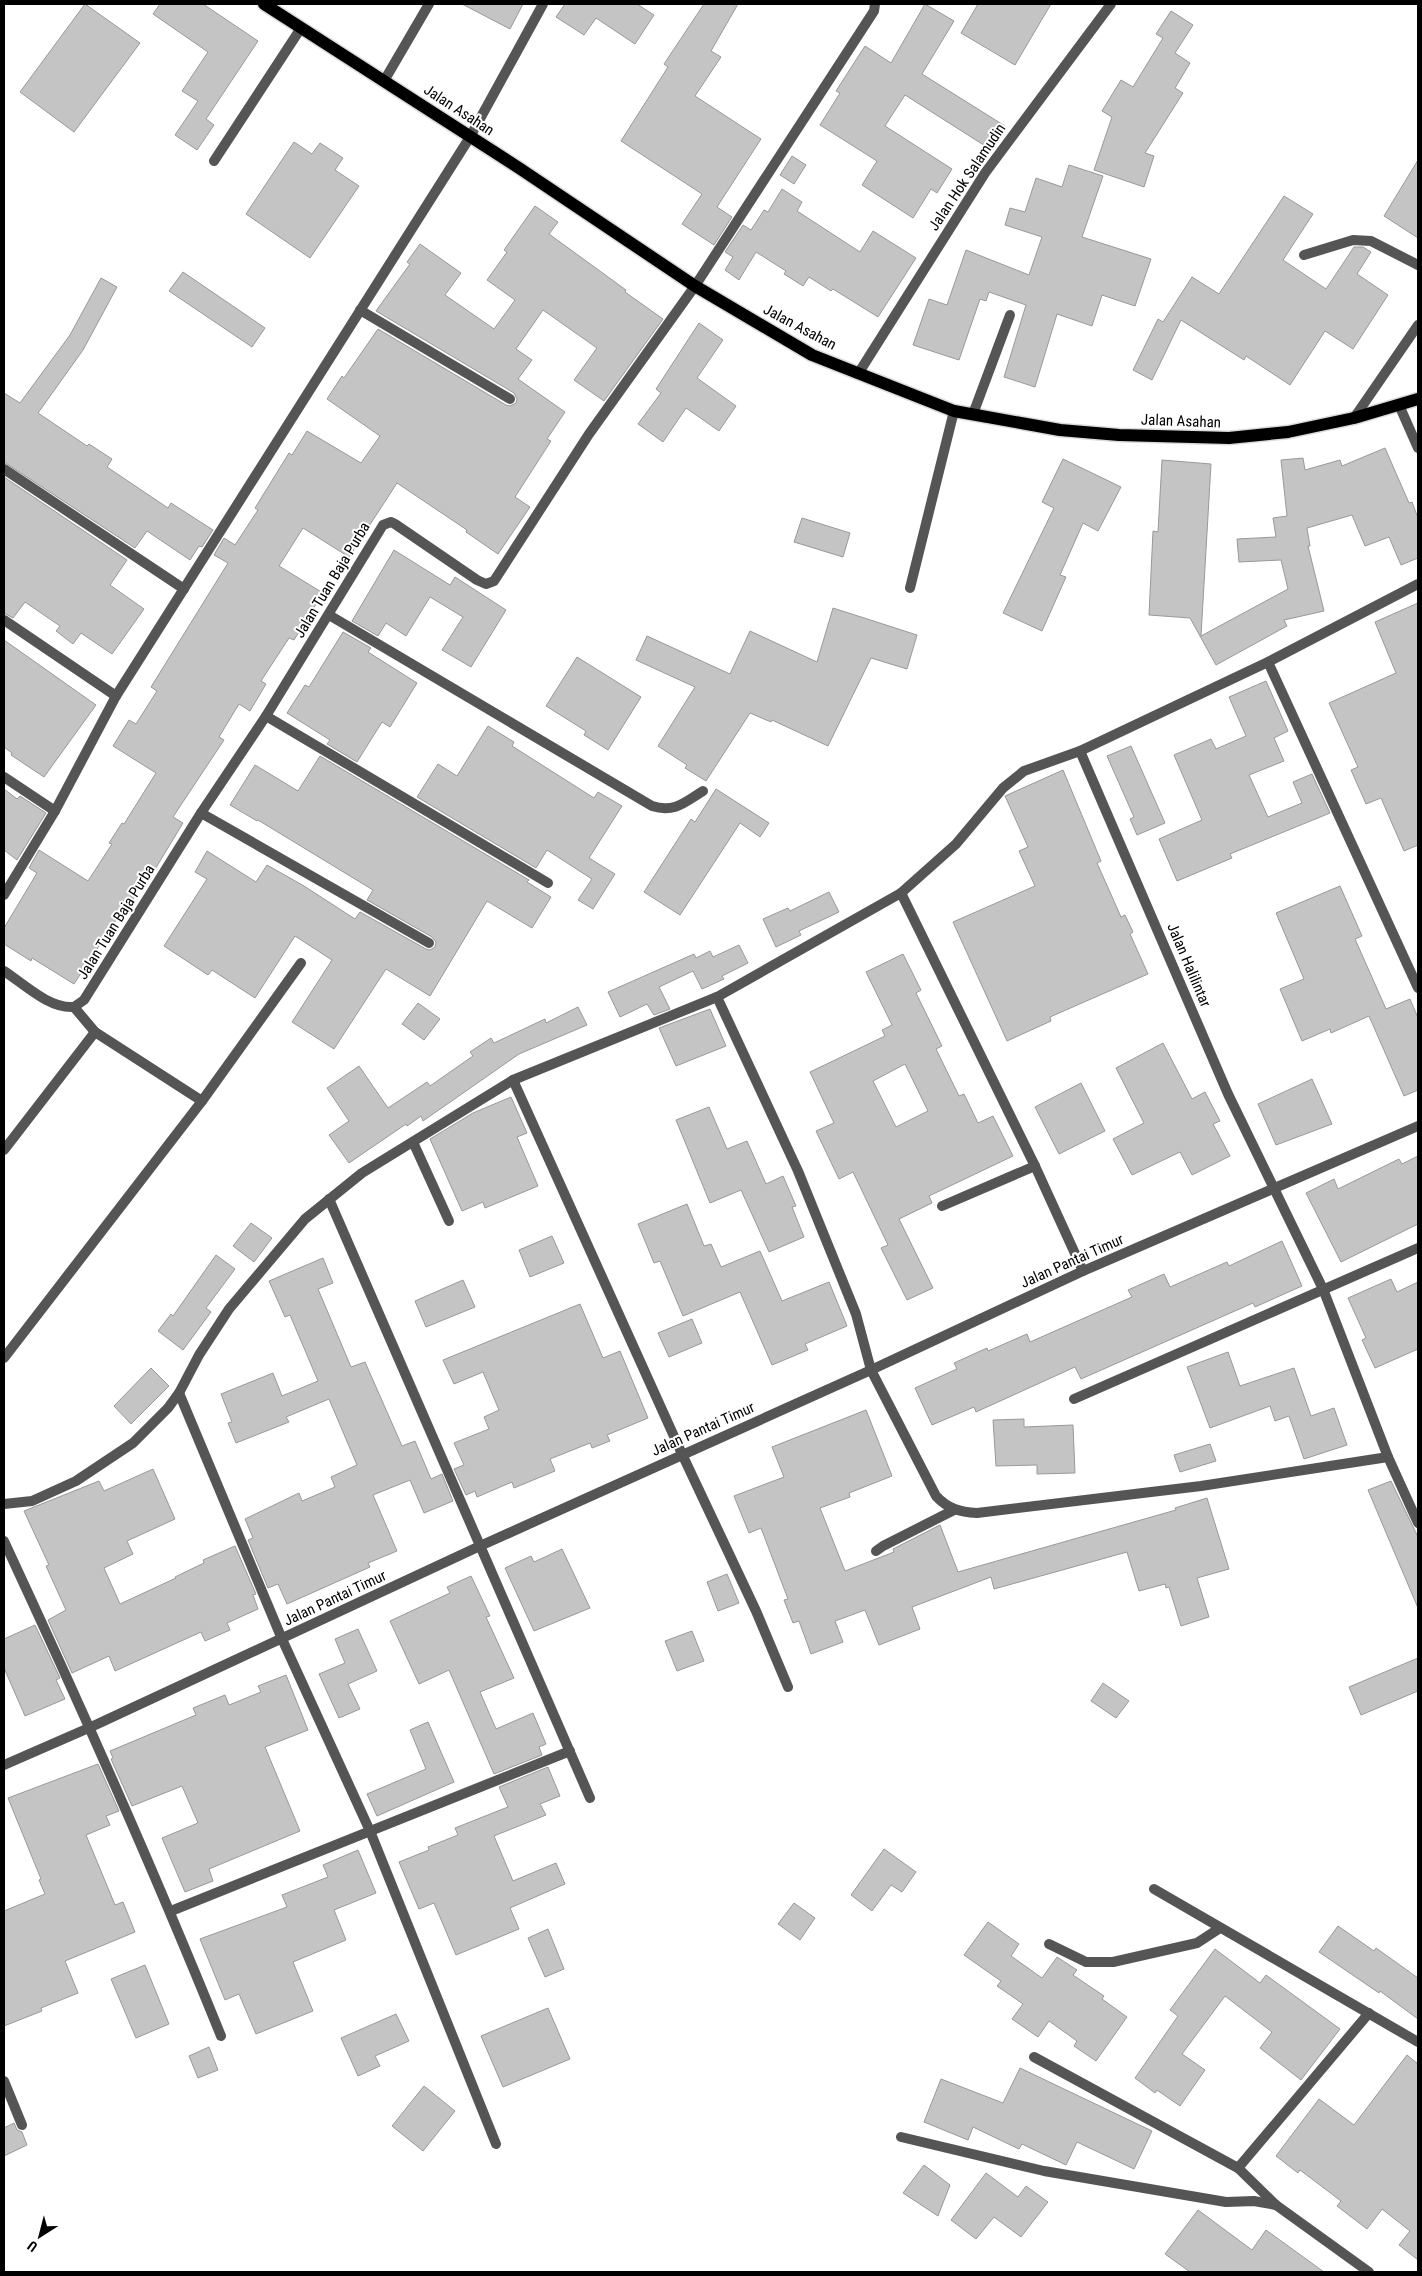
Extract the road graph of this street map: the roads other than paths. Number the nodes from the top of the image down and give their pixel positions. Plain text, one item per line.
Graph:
1 (264, 4) edge
2 (430, 4) edge
3 (543, 4) edge
4 (875, 4) edge
5 (1111, 4) edge
6 (301, 28) junction
7 (384, 81) junction
8 (470, 136) junction
9 (214, 161) dead end
10 (1304, 255) dead end
11 (1418, 265) edge
12 (695, 286) junction
13 (360, 310) junction
14 (1010, 315) dead end
15 (1418, 325) edge
16 (858, 374) junction
17 (510, 399) dead end
18 (1418, 399) edge
19 (1399, 405) junction
20 (954, 411) junction
21 (973, 414) junction
22 (1354, 418) junction
23 (1418, 448) edge
24 (4, 468) edge
25 (1418, 584) edge
26 (910, 588) dead end
27 (184, 589) junction
28 (329, 615) junction
29 (4, 620) edge
30 (1268, 662) junction
31 (116, 696) junction
32 (266, 716) junction
33 (1080, 751) junction
34 (4, 777) edge
35 (703, 791) dead end
36 (54, 812) junction
37 (201, 814) junction
38 (548, 883) dead end
39 (901, 894) junction
40 (4, 895) edge
41 (428, 943) dead end
42 (301, 963) dead end
43 (4, 971) edge
44 (1418, 988) edge
45 (717, 998) junction
46 (74, 1007) junction
47 (95, 1032) junction
48 (513, 1080) junction
49 (202, 1101) junction
50 (1418, 1126) edge
51 (413, 1142) junction
52 (4, 1150) edge
53 (1035, 1166) junction
54 (1274, 1189) junction
55 (329, 1199) junction
56 (942, 1206) dead end
57 (449, 1221) dead end
58 (1418, 1248) edge
59 (1083, 1272) junction
60 (1323, 1289) junction
61 (4, 1358) edge
62 (871, 1370) junction
63 (179, 1393) junction
64 (1074, 1400) dead end
65 (682, 1454) junction
66 (1388, 1457) junction
67 (4, 1504) edge
68 (954, 1510) junction
69 (1418, 1523) edge
70 (4, 1541) edge
71 (480, 1546) junction
72 (876, 1551) dead end
73 (282, 1639) junction
74 (788, 1687) dead end
75 (91, 1727) junction
76 (570, 1751) junction
77 (4, 1765) edge
78 (590, 1798) dead end
79 (370, 1831) junction
80 (1154, 1889) dead end
81 (171, 1911) junction
82 (1220, 1928) junction
83 (1049, 1944) dead end
84 (1369, 2013) junction
85 (221, 2036) dead end
86 (1418, 2042) edge
87 (1034, 2057) dead end
88 (4, 2081) edge
89 (22, 2125) dead end
90 (901, 2137) dead end
91 (496, 2144) dead end
92 (1238, 2168) junction
93 (1276, 2205) junction
94 (1369, 2272) edge

1 - 6 main road, Jalan Asahan
2 - 7 street
3 - 8 street
4 - 12 street
5 - 16 street, Jalan Hok Salamudin
6 - 7 main road, Jalan Asahan
6 - 9 street
7 - 8 main road, Jalan Asahan
8 - 12 main road, Jalan Asahan
8 - 13 street
10 - 11 street
12 - 16 main road, Jalan Asahan
12 - 28 street, Jalan Tuan Baja Purba
13 - 17 street
13 - 27 street
14 - 21 street
15 - 22 street
16 - 20 main road, Jalan Asahan
18 - 19 main road, Jalan Asahan
19 - 22 main road, Jalan Asahan
19 - 23 street
20 - 21 main road, Jalan Asahan
20 - 26 street
21 - 22 main road, Jalan Asahan
24 - 27 street
25 - 30 street
27 - 31 street
28 - 32 street, Jalan Tuan Baja Purba
28 - 35 street
29 - 31 street
30 - 33 street
30 - 44 street
31 - 36 street
32 - 37 street, Jalan Tuan Baja Purba
32 - 38 street
33 - 39 street
33 - 54 street, Jalan Halilintar
34 - 36 street
36 - 40 street
37 - 41 street
37 - 46 street, Jalan Tuan Baja Purba
39 - 45 street
39 - 53 street
42 - 49 street
43 - 46 street
45 - 48 street
45 - 62 street
46 - 47 street
47 - 49 street
47 - 52 street
48 - 51 street
48 - 65 street
49 - 61 street
50 - 54 street, Jalan Pantai Timur
51 - 55 street
51 - 57 street
53 - 56 street
53 - 59 street
54 - 59 street, Jalan Pantai Timur
54 - 60 street, Jalan Halilintar
55 - 63 street
55 - 71 street
58 - 60 street
59 - 62 street, Jalan Pantai Timur
60 - 64 street
60 - 66 street, Jalan Halilintar
62 - 65 street, Jalan Pantai Timur
62 - 68 street
63 - 67 street
63 - 73 street
65 - 71 street, Jalan Pantai Timur
65 - 74 street
66 - 68 street
66 - 69 street, Jalan Halilintar
68 - 72 street
70 - 75 street
71 - 73 street, Jalan Pantai Timur
71 - 76 street
73 - 75 street, Jalan Pantai Timur
73 - 79 street
75 - 77 street, Jalan Pantai Timur
75 - 81 street
76 - 78 street
76 - 79 street
79 - 81 street
79 - 91 street
80 - 82 street
81 - 85 street
82 - 83 street
82 - 84 street
84 - 86 street
84 - 92 street
87 - 92 street
88 - 89 street
90 - 93 street
92 - 93 street
93 - 94 street

